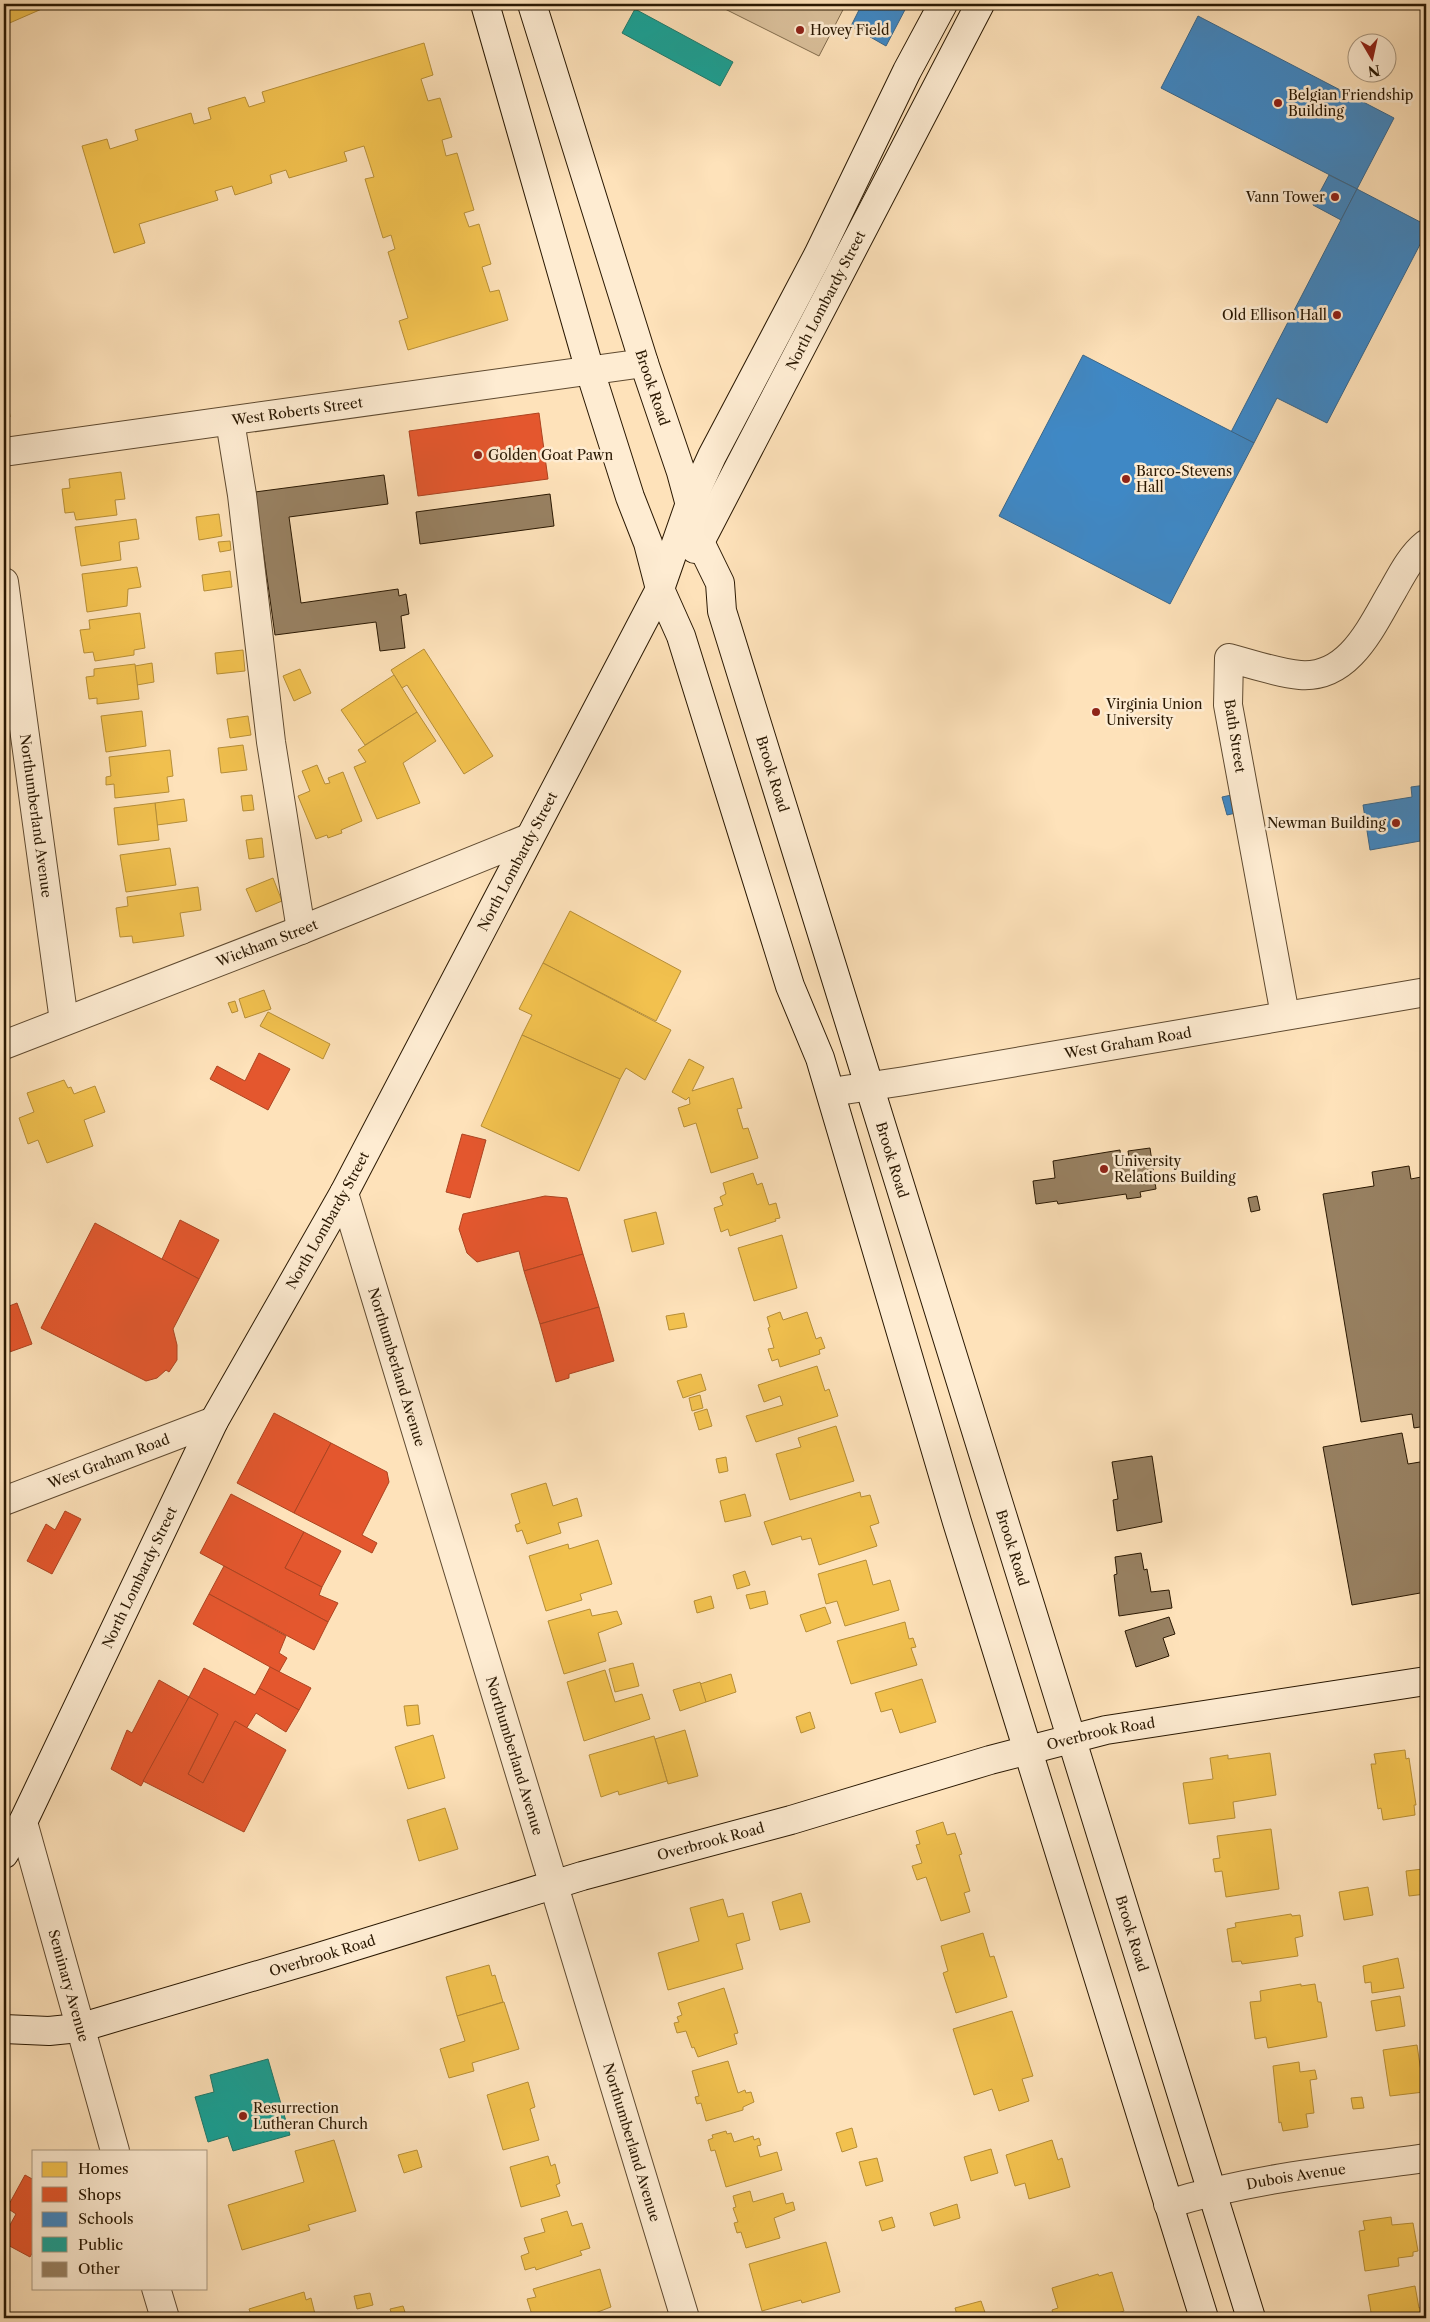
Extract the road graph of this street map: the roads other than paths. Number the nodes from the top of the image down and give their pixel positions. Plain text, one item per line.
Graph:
1 (485, 4) edge
2 (532, 4) edge
3 (943, 4) edge
4 (980, 4) edge
5 (644, 363) junction
6 (590, 371) junction
7 (230, 421) junction
8 (4, 452) edge
9 (689, 506) junction
10 (700, 542) junction
11 (1426, 544) edge
12 (4, 582) edge
13 (660, 589) junction
14 (529, 838) junction
15 (301, 930) junction
16 (1426, 992) edge
17 (1285, 1015) junction
18 (64, 1021) junction
19 (4, 1045) edge
20 (870, 1086) junction
21 (831, 1092) junction
22 (344, 1193) junction
23 (214, 1421) junction
24 (4, 1501) edge
25 (1426, 1680) edge
26 (1072, 1738) junction
27 (1028, 1750) junction
28 (23, 1822) junction
29 (4, 1854) edge
30 (553, 1885) junction
31 (79, 2028) junction
32 (4, 2029) edge
33 (115, 2150) edge
34 (1426, 2158) edge
35 (1211, 2190) junction
36 (1168, 2204) junction
37 (157, 2290) edge
38 (165, 2318) edge
39 (685, 2318) edge
40 (1204, 2318) edge
41 (1251, 2318) edge

1 - 6 main road
2 - 5 main road, Brook Road
3 - 9 main road, North Lombardy Street
4 - 10 main road, North Lombardy Street
5 - 6 main road, West Roberts Street
5 - 9 main road, Brook Road
6 - 7 main road, West Roberts Street
6 - 13 main road
7 - 8 main road, West Roberts Street
7 - 15 main road
9 - 10 main road, Brook Road
9 - 13 main road, North Lombardy Street
10 - 13 main road, North Lombardy Street
10 - 20 main road, Brook Road
11 - 17 main road, Bath Street
12 - 18 main road, Northumberland Avenue
13 - 14 main road, North Lombardy Street
13 - 21 main road
14 - 15 main road, Wickham Street
14 - 22 main road, North Lombardy Street
15 - 18 main road, Wickham Street
16 - 17 main road, West Graham Road
17 - 20 main road, West Graham Road
18 - 19 main road, Wickham Street
20 - 21 main road, West Graham Road
20 - 26 main road, Brook Road
21 - 27 main road
22 - 23 main road, North Lombardy Street
22 - 30 main road, Northumberland Avenue
23 - 24 main road, West Graham Road
23 - 28 main road, North Lombardy Street
25 - 26 main road, Overbrook Road
26 - 27 main road, Overbrook Road
26 - 35 main road, Brook Road
27 - 30 main road, Overbrook Road
27 - 36 main road
28 - 29 main road, North Lombardy Street
28 - 31 main road, Seminary Avenue
30 - 31 main road, Overbrook Road
30 - 39 main road, Northumberland Avenue
31 - 32 main road, Overbrook Road
31 - 33 main road, Seminary Avenue
34 - 35 main road, Dubois Avenue
35 - 36 main road, Dubois Avenue
35 - 41 main road, Brook Road
36 - 40 main road
37 - 38 main road

